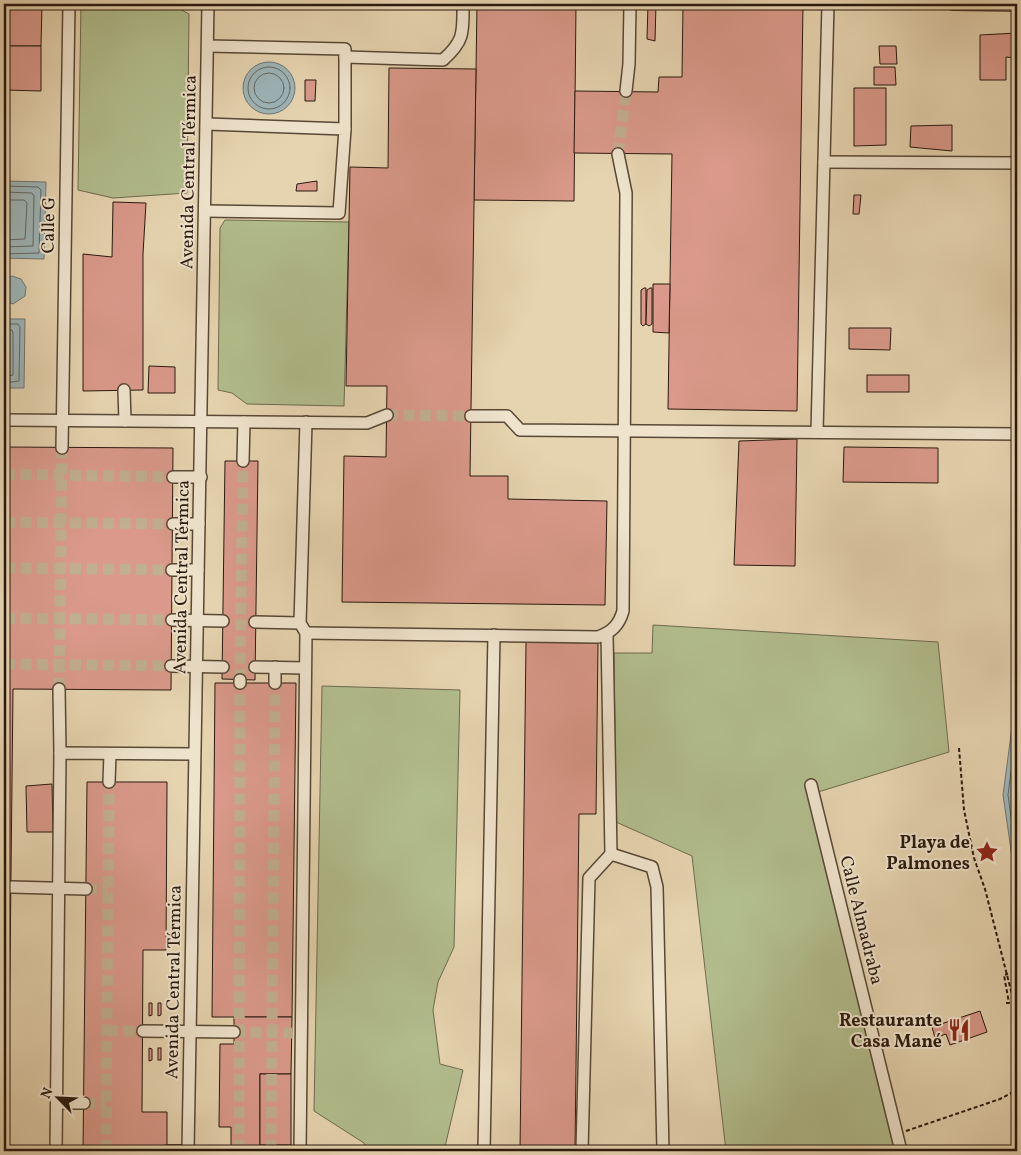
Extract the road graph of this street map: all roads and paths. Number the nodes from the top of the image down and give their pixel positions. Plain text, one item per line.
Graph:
1 (69, 4) edge
2 (208, 4) edge
3 (463, 4) edge
4 (630, 4) edge
5 (828, 4) edge
6 (952, 4) edge
7 (1017, 5) edge
8 (208, 46) junction
9 (345, 57) junction
10 (626, 91) tunnel mouth
11 (206, 124) junction
12 (345, 129) junction
13 (618, 154) tunnel mouth
14 (824, 162) junction
15 (1017, 164) edge
16 (205, 211) junction
17 (124, 390) dead end
18 (387, 415) tunnel mouth
19 (471, 416) tunnel mouth
20 (4, 420) edge
21 (63, 420) junction
22 (125, 421) junction
23 (202, 421) junction
24 (244, 422) junction
25 (306, 422) junction
26 (626, 430) junction
27 (817, 432) junction
28 (1017, 434) edge
29 (62, 448) tunnel mouth
30 (243, 461) tunnel mouth
31 (173, 477) tunnel mouth
32 (201, 478) junction
33 (173, 524) tunnel mouth
34 (200, 524) junction
35 (172, 570) tunnel mouth
36 (198, 570) junction
37 (172, 620) tunnel mouth
38 (197, 621) junction
39 (223, 621) dead end
40 (255, 622) dead end
41 (300, 622) junction
42 (306, 633) junction
43 (607, 634) junction
44 (494, 636) junction
45 (171, 666) tunnel mouth
46 (196, 667) junction
47 (223, 667) dead end
48 (255, 667) dead end
49 (275, 668) junction
50 (305, 668) junction
51 (275, 683) tunnel mouth
52 (59, 689) tunnel mouth
53 (959, 748) dead end
54 (60, 753) junction
55 (110, 754) junction
56 (194, 754) junction
57 (109, 782) tunnel mouth
58 (811, 786) dead end
59 (611, 854) junction
60 (11, 887) dead end
61 (58, 888) junction
62 (86, 889) tunnel mouth
63 (1008, 974) junction
64 (1006, 1003) dead end
65 (1017, 1014) edge
66 (142, 1031) tunnel mouth
67 (190, 1031) junction
68 (234, 1032) tunnel mouth
69 (1017, 1090) edge
70 (57, 1103) junction
71 (84, 1103) tunnel mouth
72 (896, 1135) junction
73 (56, 1151) edge
74 (167, 1151) edge
75 (188, 1151) edge
76 (300, 1151) edge
77 (484, 1151) edge
78 (582, 1151) edge
79 (663, 1151) edge
80 (901, 1151) edge

1 - 21 street, Calle G
2 - 8 street, Avenida Central Térmica
3 - 9 street
4 - 10 street
5 - 14 street
6 - 7 street
8 - 9 street
8 - 11 street, Avenida Central Térmica
9 - 12 street
11 - 12 street
11 - 16 street, Avenida Central Térmica
12 - 16 street
13 - 26 street
14 - 15 street
14 - 27 street
16 - 23 street, Avenida Central Térmica
17 - 22 street
18 - 25 street
19 - 26 street
20 - 21 street
21 - 22 street
21 - 29 street, Calle G
22 - 23 street
23 - 24 street
23 - 32 street, Avenida Central Térmica
24 - 25 street
24 - 30 street
25 - 41 street
26 - 27 street
26 - 43 street
27 - 28 street
31 - 32 street
32 - 34 street, Avenida Central Térmica
33 - 34 street
34 - 36 street, Avenida Central Térmica
35 - 36 street
36 - 38 street, Avenida Central Térmica
37 - 38 street
38 - 39 street
38 - 46 street, Avenida Central Térmica
40 - 41 street
41 - 42 street
42 - 44 street
42 - 50 street
43 - 44 street
43 - 59 street
44 - 77 street
45 - 46 street
46 - 47 street
46 - 56 street, Avenida Central Térmica
48 - 49 street
49 - 50 street
49 - 51 street
50 - 76 street
52 - 54 street
53 - 63 path
54 - 55 street
54 - 61 street
55 - 56 street
55 - 57 street
56 - 67 street, Avenida Central Térmica
58 - 72 street, Calle Almadraba
59 - 78 street
59 - 79 street
60 - 61 street
61 - 62 street
61 - 70 street
63 - 64 path
63 - 65 path
66 - 67 street
67 - 68 street
67 - 75 street, Avenida Central Térmica
69 - 72 path
70 - 71 street
70 - 73 street
72 - 80 street, Calle Almadraba
74 - 75 street

